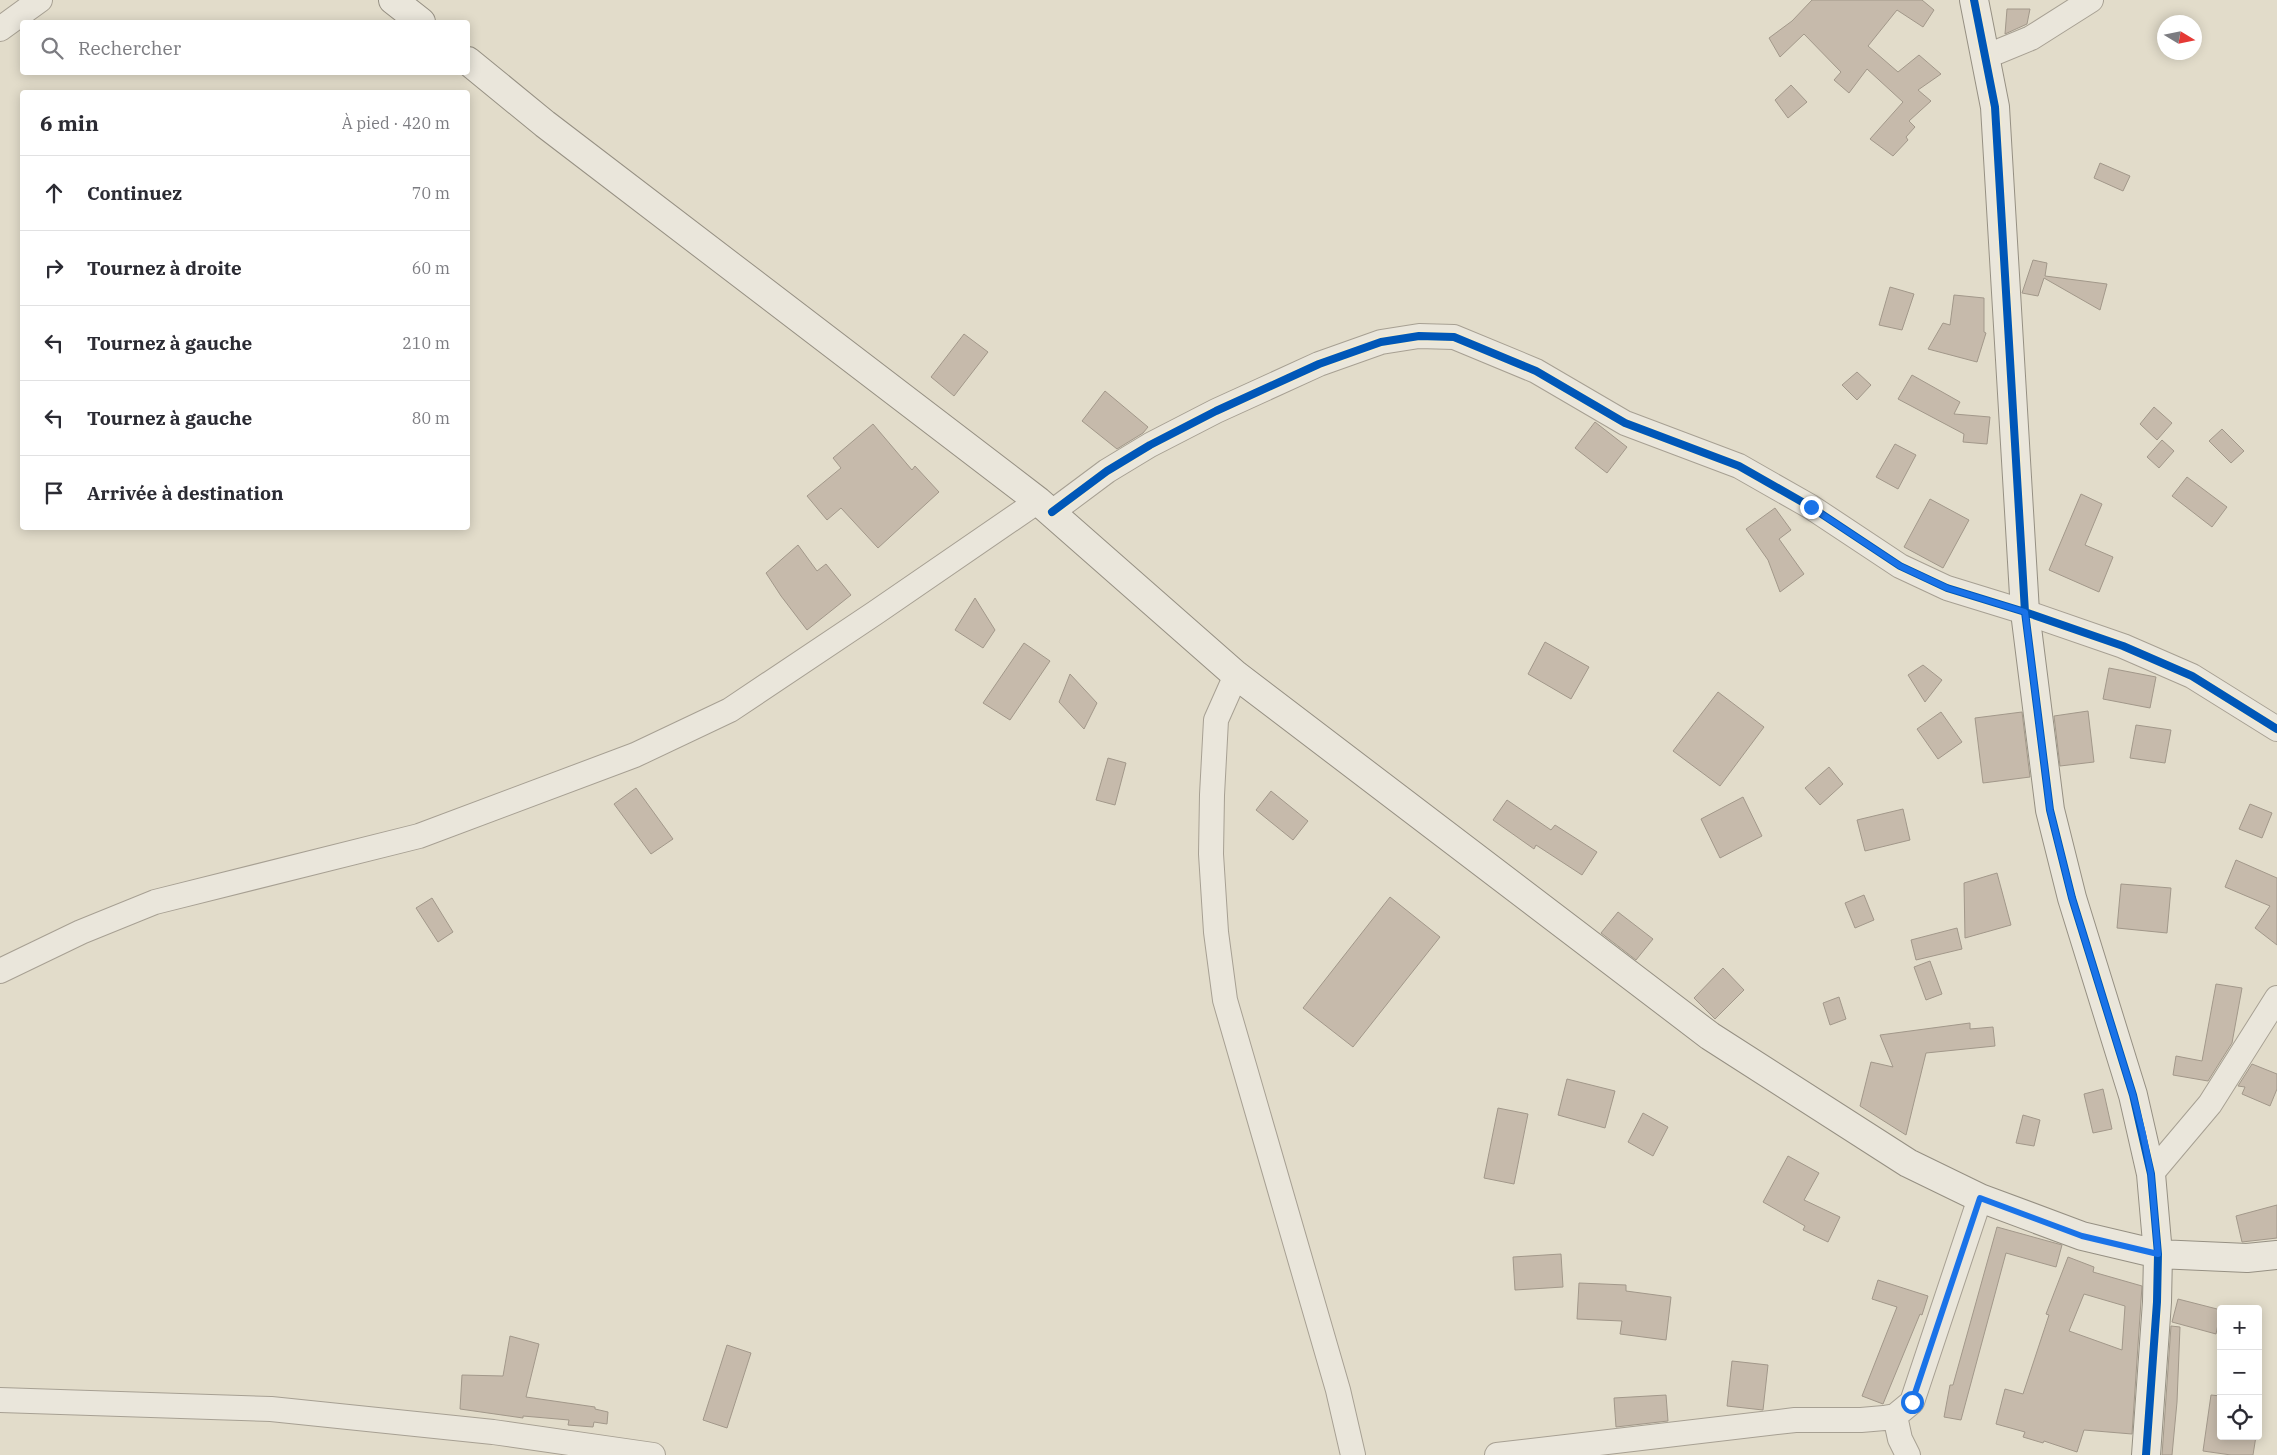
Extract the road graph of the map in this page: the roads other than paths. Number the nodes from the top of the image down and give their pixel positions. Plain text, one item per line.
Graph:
1 (40, 0) edge
2 (393, 0) edge
3 (1974, 0) edge
4 (2091, 0) edge
5 (418, 20) edge
6 (0, 29) edge
7 (1985, 57) junction
8 (470, 62) edge
9 (1045, 506) junction
10 (2025, 612) junction
11 (1236, 675) junction
12 (2277, 729) edge
13 (0, 970) edge
14 (2277, 998) edge
15 (2151, 1174) junction
16 (1980, 1198) junction
17 (2158, 1254) junction
18 (2277, 1255) edge
19 (0, 1400) edge
20 (1895, 1416) junction
21 (653, 1455) edge
22 (1353, 1455) edge
23 (1498, 1455) edge
24 (1908, 1455) edge
25 (2146, 1455) edge

1 - 6 street
2 - 5 main road
3 - 7 main road
4 - 7 street
7 - 10 main road
8 - 9 main road
9 - 10 street
9 - 11 main road
9 - 13 street
10 - 12 street
10 - 15 main road
11 - 16 main road
11 - 22 street
14 - 15 street
15 - 17 main road
16 - 17 main road
16 - 20 street
17 - 18 main road
17 - 25 main road
19 - 21 street
20 - 23 street
20 - 24 street

